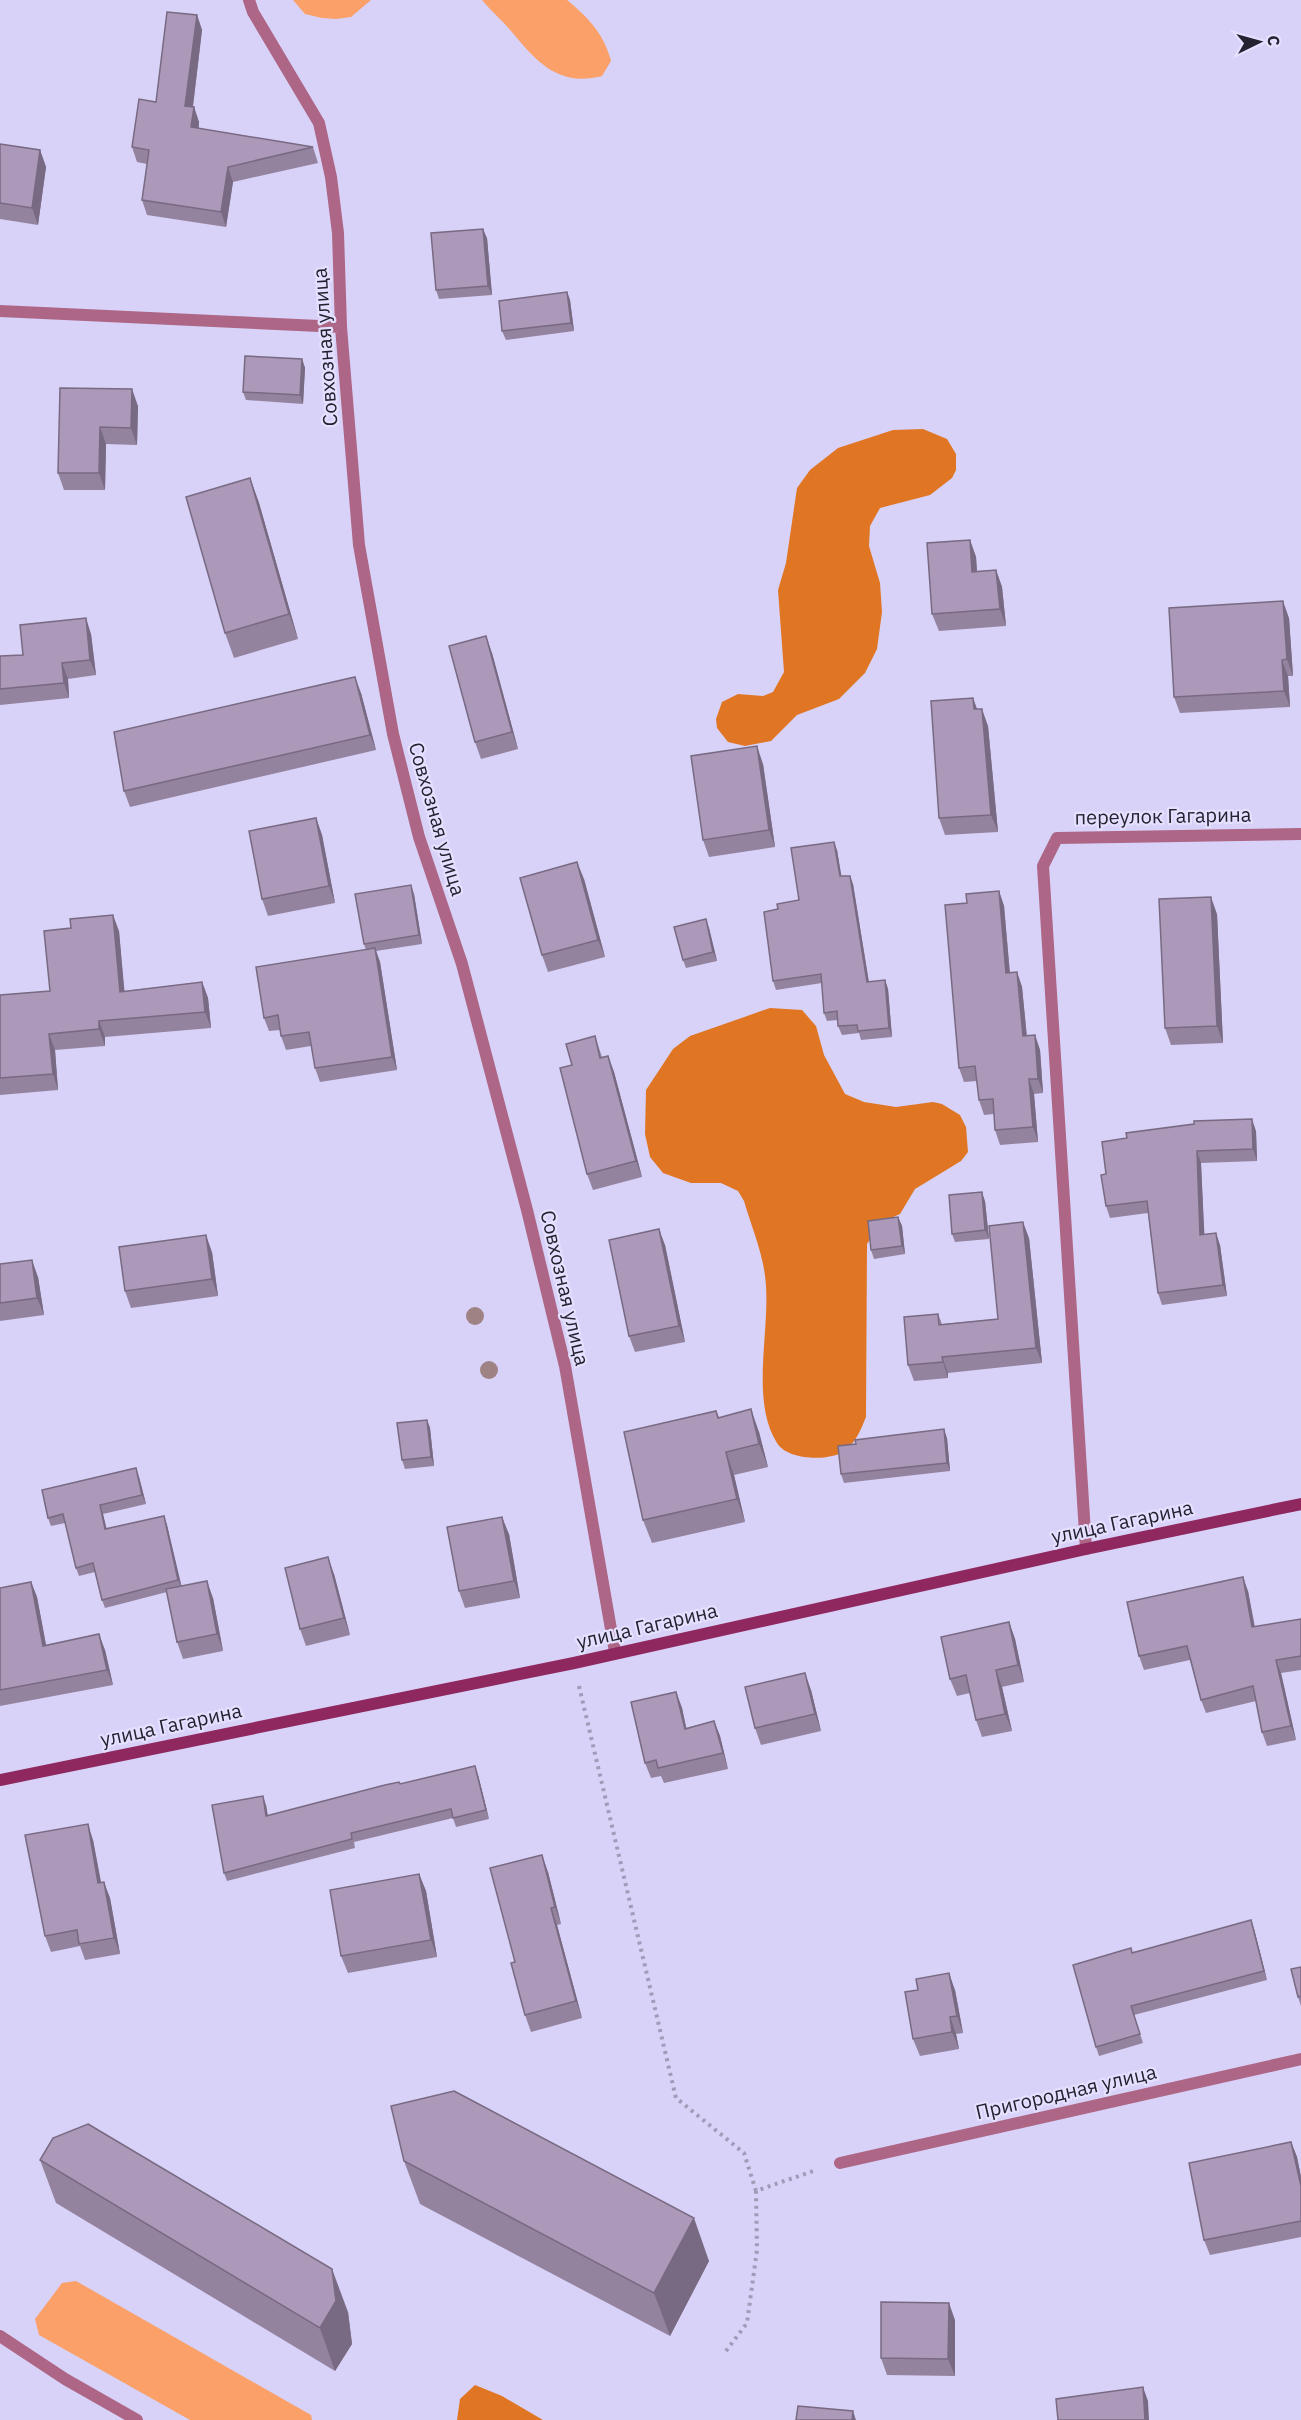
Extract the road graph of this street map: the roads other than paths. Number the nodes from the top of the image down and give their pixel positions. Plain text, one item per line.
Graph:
1 (249, 0) edge
2 (0, 311) edge
3 (341, 327) junction
4 (1301, 834) edge
5 (1301, 1504) edge
6 (1086, 1549) junction
7 (615, 1652) junction
8 (0, 1780) edge
9 (1301, 2059) edge
10 (840, 2163) road end
11 (0, 2336) edge
12 (137, 2420) edge

1 - 3 street, Совхозная улица
2 - 3 street
3 - 7 street, Совхозная улица
4 - 6 street, переулок Гагарина
5 - 6 main road, улица Гагарина
6 - 7 main road, улица Гагарина
7 - 8 main road, улица Гагарина
9 - 10 street, Пригородная улица
11 - 12 street

